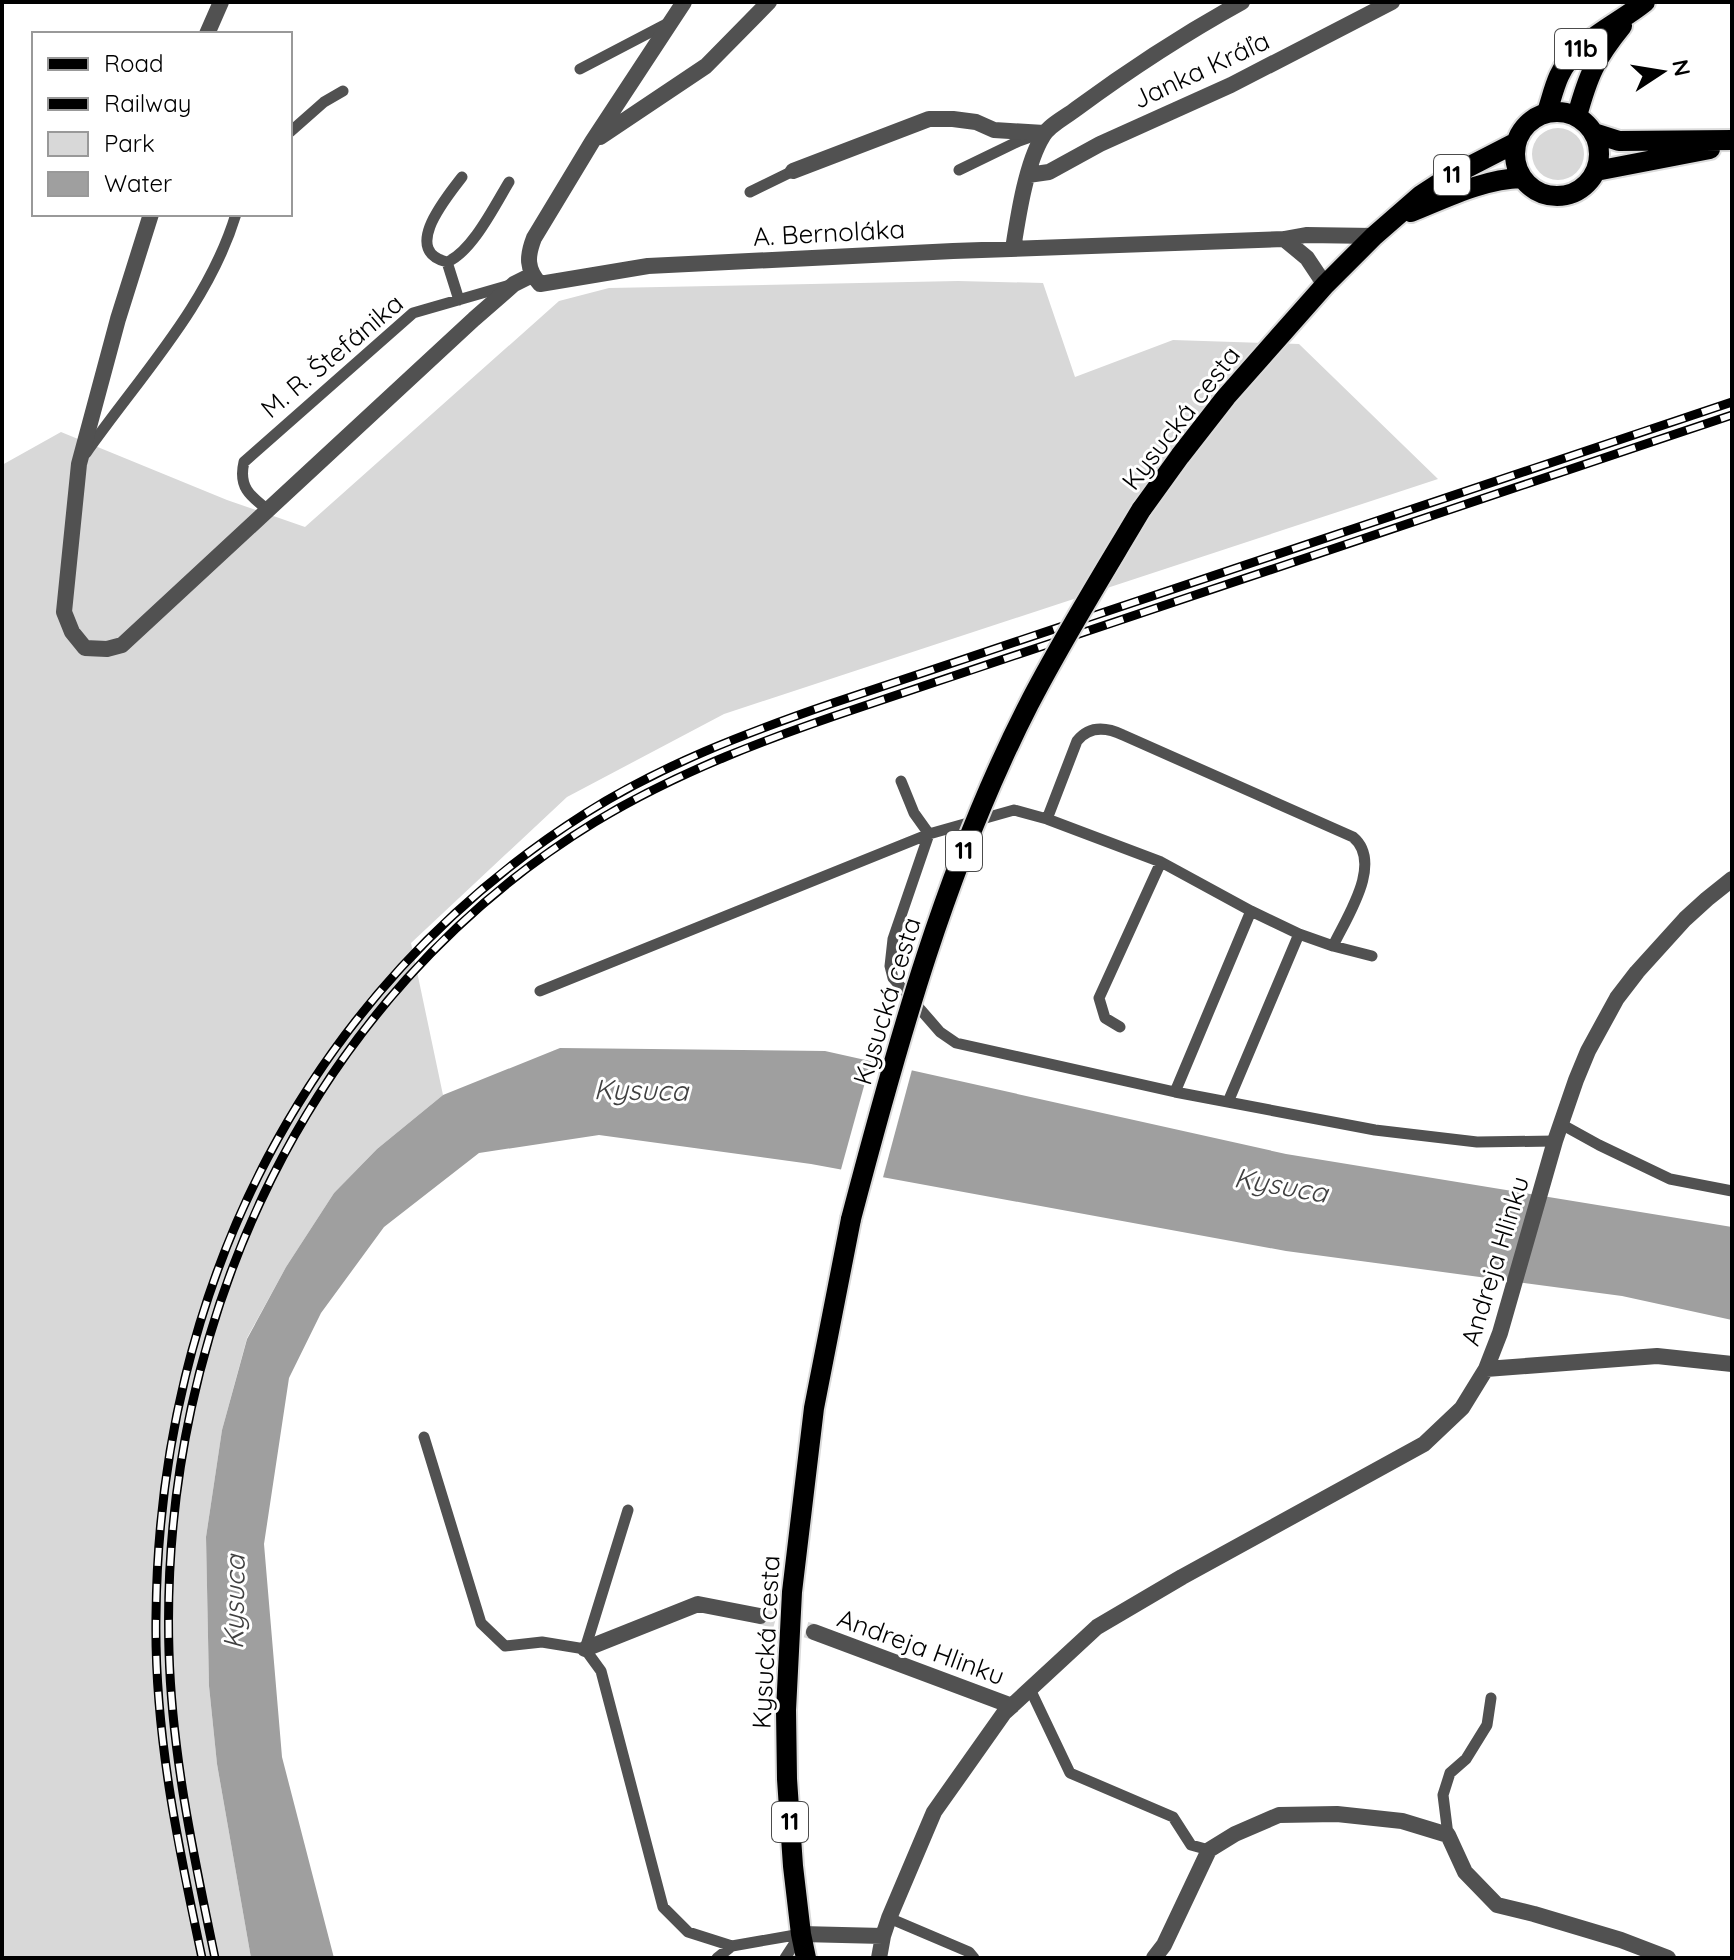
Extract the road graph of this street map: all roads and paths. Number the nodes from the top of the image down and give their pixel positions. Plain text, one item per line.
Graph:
1 (221, 2) edge
2 (684, 2) edge
3 (769, 2) edge
4 (1242, 2) edge
5 (1392, 2) edge
6 (1643, 4) edge
7 (671, 22) junction
8 (208, 32) edge
9 (580, 69) dead end
10 (343, 91) dead end
11 (1547, 112) junction
12 (1577, 116) junction
13 (292, 130) edge
14 (1044, 133) junction
15 (1594, 133) junction
16 (592, 142) junction
17 (1732, 142) edge
18 (1515, 143) junction
19 (959, 170) dead end
20 (793, 171) joint
21 (1596, 171) junction
22 (1028, 175) junction
23 (462, 177) dead end
24 (1522, 178) junction
25 (509, 182) dead end
26 (750, 192) dead end
27 (150, 216) edge
28 (235, 216) edge
29 (1396, 218) junction
30 (1374, 236) junction
31 (1284, 239) junction
32 (1013, 249) junction
33 (447, 262) junction
34 (532, 275) junction
35 (514, 284) junction
36 (1325, 285) junction
37 (459, 300) junction
38 (79, 464) junction
39 (268, 510) junction
40 (901, 781) dead end
41 (1047, 819) junction
42 (929, 834) junction
43 (1161, 862) junction
44 (1732, 879) edge
45 (1251, 911) junction
46 (1299, 934) junction
47 (1333, 946) junction
48 (1372, 956) dead end
49 (540, 991) dead end
50 (1120, 1027) dead end
51 (1175, 1092) junction
52 (1228, 1102) junction
53 (1561, 1124) junction
54 (1555, 1141) junction
55 (1732, 1191) edge
56 (1732, 1364) edge
57 (1486, 1369) junction
58 (424, 1437) dead end
59 (628, 1510) dead end
60 (760, 1616) tunnel mouth
61 (814, 1632) tunnel mouth
62 (585, 1649) junction
63 (1030, 1689) junction
64 (1491, 1698) dead end
65 (1012, 1706) junction
66 (1448, 1835) junction
67 (1209, 1850) junction
68 (889, 1918) junction
69 (801, 1934) junction
70 (883, 1936) junction
71 (732, 1946) junction
72 (717, 1958) edge
73 (785, 1958) edge
74 (806, 1958) edge
75 (879, 1958) edge
76 (974, 1958) edge
77 (1154, 1958) edge
78 (1668, 1958) edge

1 - 8 street
2 - 7 street
3 - 16 street
4 - 14 street, Janka Kráľa
5 - 22 street, Janka Kráľa
6 - 11 main road, 11b
6 - 12 main road, 11b
7 - 9 lane
7 - 16 street
10 - 13 lane
11 - 12 main road
11 - 18 main road, Kysucká cesta / 11
12 - 15 main road
14 - 19 lane
14 - 20 street
14 - 22 street
15 - 17 main road
15 - 21 main road
16 - 34 street
17 - 21 main road
18 - 24 main road
18 - 29 main road, Kysucká cesta / 11
20 - 26 lane
21 - 24 main road
22 - 32 street
23 - 33 lane
24 - 29 main road, Kysucká cesta / 11
25 - 33 lane
27 - 38 street, M. R. Štefánika
28 - 38 lane, M. R. Štefánika
29 - 30 main road, Kysucká cesta / 11
30 - 31 street, A. Bernoláka
30 - 36 main road, Kysucká cesta / 11
31 - 32 street, A. Bernoláka
31 - 36 street
32 - 34 street, A. Bernoláka
33 - 37 lane
34 - 35 street, M. R. Štefánika
35 - 37 lane, M. R. Štefánika
35 - 39 street, M. R. Štefánika
36 - 69 main road, Kysucká cesta / 11, bridge
37 - 39 lane, M. R. Štefánika
38 - 39 street, M. R. Štefánika
40 - 42 lane
41 - 42 lane
41 - 43 lane
41 - 47 lane
42 - 49 lane
42 - 51 lane
43 - 45 lane
43 - 50 lane
44 - 53 street, Andreja Hlinku
45 - 46 lane
45 - 51 lane
46 - 47 lane
46 - 52 lane
47 - 48 lane
51 - 52 lane
52 - 54 lane
53 - 54 street, Andreja Hlinku
53 - 55 lane
54 - 57 street, Andreja Hlinku
56 - 57 street
57 - 63 street, Andreja Hlinku
58 - 62 lane
59 - 62 lane
60 - 62 street
61 - 65 street, Andreja Hlinku
62 - 71 lane
63 - 65 street, Andreja Hlinku
63 - 67 lane
64 - 66 lane
65 - 68 street, Andreja Hlinku
66 - 67 street
66 - 78 street
67 - 77 street
68 - 70 street, Andreja Hlinku
68 - 76 lane
69 - 70 street
69 - 71 lane
69 - 73 lane
69 - 74 main road, 11
70 - 75 street, Andreja Hlinku
71 - 72 lane

